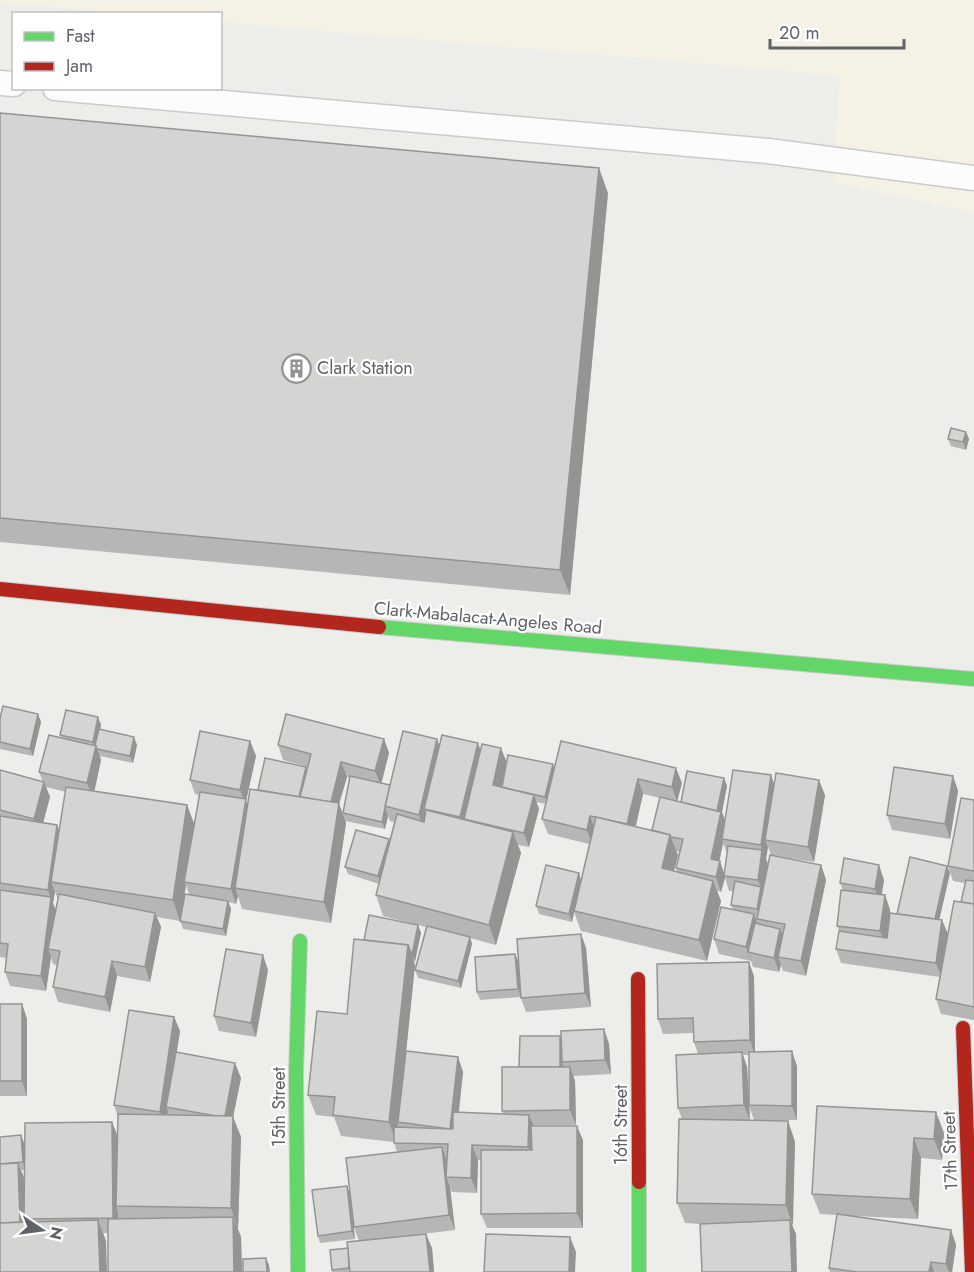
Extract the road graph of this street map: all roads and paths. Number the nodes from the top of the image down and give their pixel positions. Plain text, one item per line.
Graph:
1 (78, 90) edge
2 (974, 178) edge
3 (0, 588) edge
4 (974, 679) edge
5 (300, 941) dead end
6 (638, 979) dead end
7 (963, 1028) dead end
8 (298, 1272) edge
9 (639, 1272) edge
10 (972, 1272) edge

1 - 2 lane
3 - 4 main road, Clark-Mabalacat-Angeles Road
5 - 8 main road, 15th Street
6 - 9 main road, 16th Street
7 - 10 main road, 17th Street

